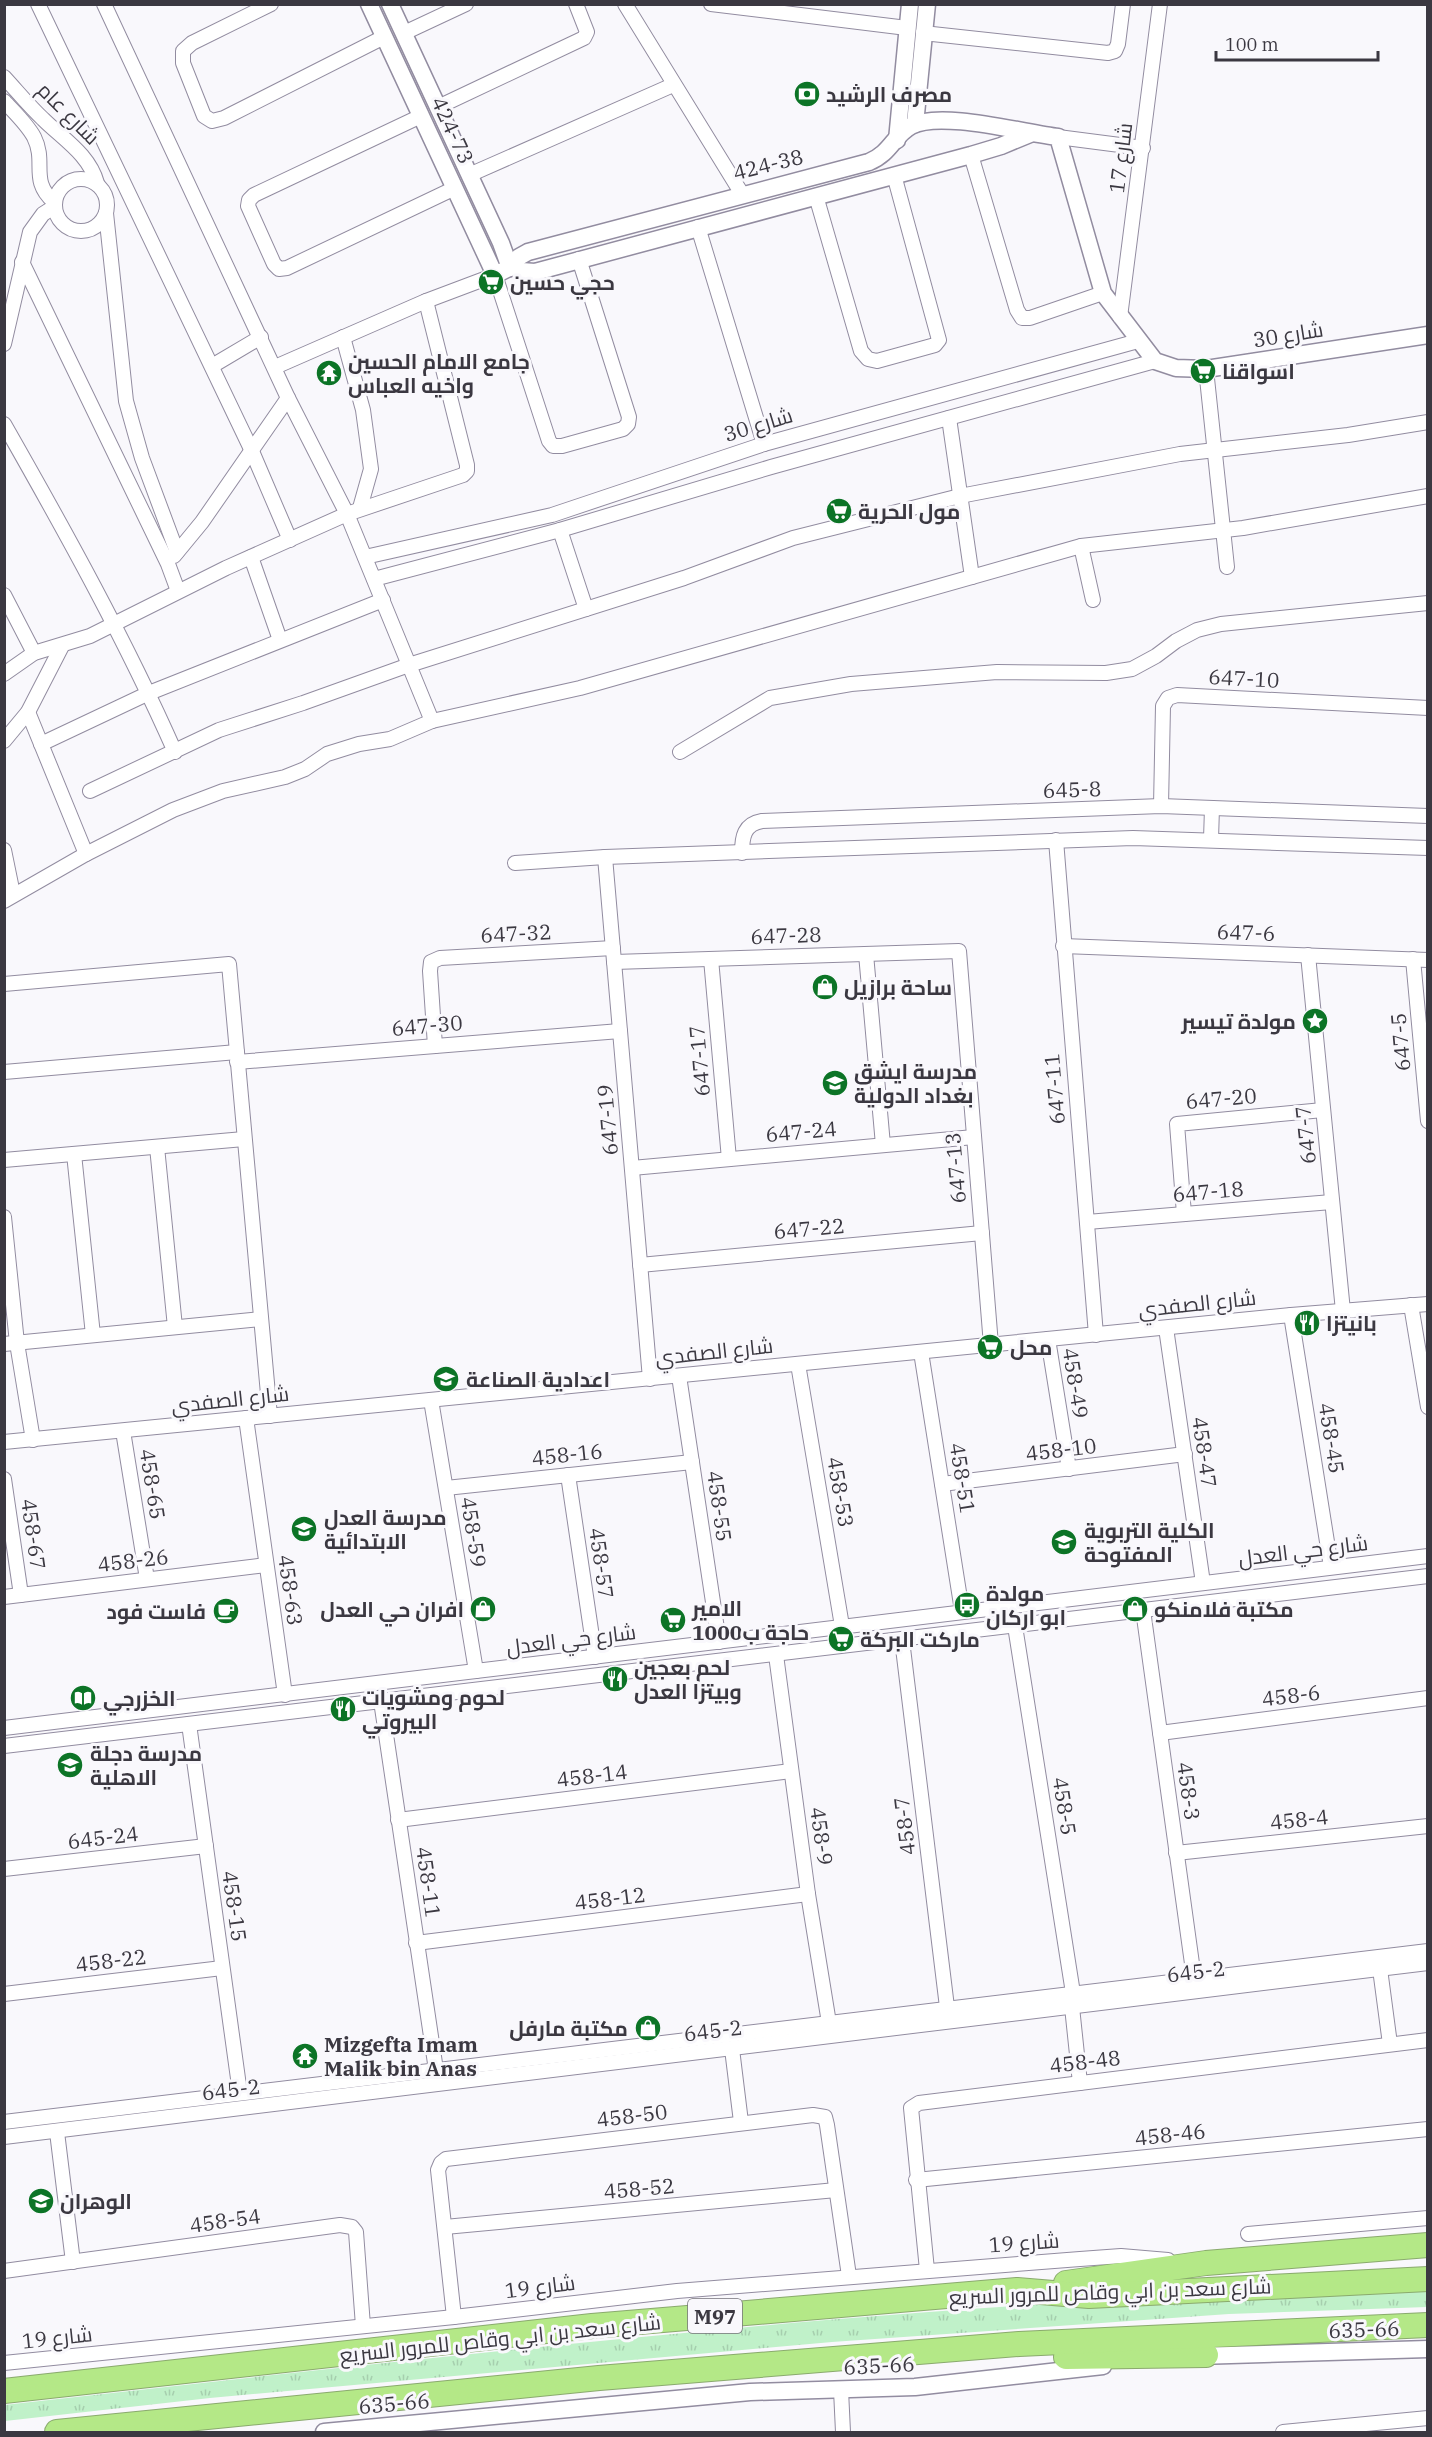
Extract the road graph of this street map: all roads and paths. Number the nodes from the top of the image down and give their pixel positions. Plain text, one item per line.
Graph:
1 (38, 4) edge
2 (104, 4) edge
3 (271, 4) edge
4 (369, 4) edge
5 (390, 4) edge
6 (466, 4) edge
7 (576, 4) edge
8 (625, 4) edge
9 (711, 4) edge
10 (910, 4) edge
11 (927, 4) edge
12 (1123, 4) edge
13 (1160, 4) edge
14 (915, 30) junction
15 (404, 33) junction
16 (384, 37) junction
17 (4, 77) edge
18 (673, 85) junction
19 (4, 101) edge
20 (438, 107) junction
21 (10, 115) edge
22 (421, 116) junction
23 (915, 124) junction
24 (1030, 134) junction
25 (1058, 137) junction
26 (897, 140) junction
27 (1143, 148) junction
28 (971, 155) junction
29 (869, 162) junction
30 (120, 175) junction
31 (469, 175) junction
32 (894, 175) junction
33 (873, 181) junction
34 (100, 187) junction
35 (455, 188) junction
36 (742, 194) junction
37 (816, 196) junction
38 (54, 204) junction
39 (106, 213) junction
40 (698, 227) junction
41 (579, 259) junction
42 (22, 262) junction
43 (506, 270) junction
44 (1103, 292) junction
45 (426, 301) junction
46 (1120, 317) junction
47 (1428, 335) edge
48 (261, 337) junction
49 (343, 338) junction
50 (1138, 340) junction
51 (4, 344) edge
52 (1155, 361) junction
53 (212, 366) junction
54 (275, 367) junction
55 (1206, 369) junction
56 (288, 398) junction
57 (949, 418) junction
58 (1428, 422) edge
59 (4, 424) edge
60 (764, 444) junction
61 (251, 449) junction
62 (1215, 450) junction
63 (742, 452) junction
64 (749, 473) junction
65 (960, 496) junction
66 (1428, 496) edge
67 (354, 511) junction
68 (560, 530) junction
69 (1225, 530) junction
70 (290, 540) junction
71 (1081, 546) junction
72 (177, 552) junction
73 (251, 557) junction
74 (365, 557) junction
75 (168, 564) junction
76 (1227, 567) dead end
77 (972, 577) junction
78 (374, 579) junction
79 (178, 591) junction
80 (4, 595) edge
81 (383, 600) junction
82 (1093, 600) dead end
83 (1428, 603) edge
84 (586, 609) junction
85 (114, 625) junction
86 (280, 640) junction
87 (62, 646) junction
88 (34, 653) junction
89 (409, 665) junction
90 (4, 674) edge
91 (149, 693) junction
92 (1428, 708) edge
93 (28, 712) junction
94 (432, 721) junction
95 (4, 741) edge
96 (41, 744) junction
97 (175, 752) junction
98 (680, 752) dead end
99 (90, 791) dead end
100 (1161, 806) junction
101 (1212, 808) junction
102 (1428, 816) edge
103 (1211, 839) junction
104 (1056, 840) junction
105 (1428, 848) edge
106 (4, 850) edge
107 (742, 853) junction
108 (86, 854) junction
109 (605, 858) junction
110 (515, 863) dead end
111 (9, 898) edge
112 (1063, 946) junction
113 (959, 951) joint
114 (866, 954) junction
115 (614, 955) junction
116 (1308, 955) junction
117 (711, 959) junction
118 (1420, 960) edge
119 (4, 984) edge
120 (620, 1031) junction
121 (435, 1046) junction
122 (237, 1057) junction
123 (4, 1072) edge
124 (1426, 1094) edge
125 (1323, 1110) junction
126 (1428, 1121) edge
127 (974, 1137) junction
128 (244, 1139) junction
129 (883, 1145) junction
130 (157, 1147) junction
131 (74, 1154) junction
132 (729, 1159) junction
133 (4, 1160) edge
134 (632, 1168) junction
135 (1332, 1202) junction
136 (1184, 1214) junction
137 (4, 1217) edge
138 (1087, 1222) junction
139 (982, 1233) junction
140 (640, 1265) junction
141 (1428, 1304) edge
142 (1411, 1305) junction
143 (1343, 1311) junction
144 (1291, 1315) junction
145 (261, 1319) junction
146 (175, 1328) junction
147 (1166, 1328) junction
148 (93, 1335) junction
149 (1096, 1335) junction
150 (1048, 1339) junction
151 (11, 1343) edge
152 (991, 1345) junction
153 (921, 1352) junction
154 (798, 1364) junction
155 (679, 1376) junction
156 (650, 1378) junction
157 (431, 1400) junction
158 (1428, 1407) edge
159 (270, 1416) junction
160 (246, 1419) junction
161 (123, 1431) junction
162 (33, 1440) junction
163 (4, 1442) edge
164 (1185, 1454) junction
165 (692, 1462) junction
166 (1069, 1469) junction
167 (568, 1475) junction
168 (4, 1479) edge
169 (942, 1484) junction
170 (446, 1488) junction
171 (1428, 1556) edge
172 (1382, 1562) junction
173 (266, 1565) junction
174 (1331, 1567) junction
175 (1428, 1576) edge
176 (147, 1579) junction
177 (1384, 1581) junction
178 (1203, 1583) junction
179 (21, 1595) junction
180 (4, 1597) edge
181 (1143, 1610) junction
182 (962, 1611) junction
183 (842, 1626) junction
184 (1015, 1626) junction
185 (902, 1640) junction
186 (719, 1642) junction
187 (644, 1652) junction
188 (776, 1655) junction
189 (595, 1657) junction
190 (647, 1670) junction
191 (476, 1671) junction
192 (285, 1695) junction
193 (1428, 1698) edge
194 (381, 1701) junction
195 (112, 1716) junction
196 (189, 1724) junction
197 (4, 1728) edge
198 (115, 1733) junction
199 (1160, 1733) junction
200 (4, 1746) edge
201 (791, 1771) junction
202 (398, 1820) junction
203 (1428, 1826) edge
204 (206, 1846) junction
205 (1176, 1853) junction
206 (4, 1869) edge
207 (808, 1894) junction
208 (417, 1943) junction
209 (1428, 1951) edge
210 (1428, 1963) edge
211 (222, 1968) junction
212 (1380, 1969) junction
213 (1194, 1978) junction
214 (4, 1994) edge
215 (1072, 2000) junction
216 (947, 2007) junction
217 (829, 2023) junction
218 (884, 2023) junction
219 (1428, 2040) edge
220 (1390, 2044) junction
221 (609, 2048) junction
222 (732, 2049) junction
223 (610, 2064) junction
224 (435, 2070) junction
225 (1080, 2083) junction
226 (240, 2093) junction
227 (4, 2122) edge
228 (741, 2122) junction
229 (1428, 2129) edge
230 (57, 2132) junction
231 (4, 2137) edge
232 (916, 2180) junction
233 (836, 2190) junction
234 (1428, 2218) edge
235 (445, 2227) junction
236 (1248, 2234) dead end
237 (1428, 2245) edge
238 (73, 2262) junction
239 (1206, 2263) junction
240 (927, 2270) junction
241 (4, 2271) edge
242 (849, 2276) junction
243 (1428, 2279) edge
244 (1017, 2290) junction
245 (454, 2317) junction
246 (1428, 2325) edge
247 (363, 2326) junction
248 (1428, 2349) edge
249 (1206, 2355) junction
250 (868, 2357) junction
251 (4, 2363) edge
252 (841, 2390) junction
253 (4, 2391) edge
254 (1428, 2418) edge
255 (1354, 2429) edge
256 (330, 2432) edge
257 (57, 2433) edge
258 (843, 2433) edge
259 (1283, 2433) edge

1 - 30 street
2 - 48 street
3 - 16 street
4 - 16 street, 424-73
5 - 15 street, 424-73
6 - 15 street
7 - 20 street
8 - 18 street
9 - 14 street
10 - 14 street
11 - 14 street
12 - 14 street
13 - 27 street, شارع 17
14 - 23 street
14 - 26 street
15 - 20 street, 424-73
16 - 22 street, 424-73
17 - 34 street, شارع عام
18 - 31 street
18 - 36 street
19 - 21 street, شارع عام
20 - 31 street, 424-73
21 - 38 street, شارع عام
22 - 35 street, 424-73
22 - 35 street
23 - 24 street, 424-38
23 - 26 street, 424-38
24 - 25 street, 424-38
24 - 28 street, 424-38
25 - 27 street, 424-38
25 - 44 street
26 - 29 street, 424-38
27 - 46 street, شارع 17
28 - 32 street, 424-38
28 - 44 street
29 - 33 street
29 - 36 street, 424-38
30 - 34 street
30 - 53 street
31 - 43 street, 424-73
32 - 33 street, 424-38
32 - 37 street
33 - 37 street, 424-38
34 - 38 street
34 - 39 street
35 - 43 street, 424-73
36 - 43 street, 424-38
37 - 40 street, 424-38
38 - 39 street
38 - 42 street
39 - 72 street
40 - 41 street, 424-38
40 - 60 street
41 - 43 street, 424-38
41 - 43 street
42 - 51 street
42 - 75 street
43 - 45 street, 424-38
44 - 46 street
45 - 49 street, 424-38
45 - 67 street
46 - 50 street
47 - 55 street, شارع 30
48 - 53 street
48 - 54 street
49 - 54 street, 424-38
49 - 67 street
50 - 52 street
50 - 60 street, شارع 30
52 - 55 street, شارع 30
52 - 57 street, شارع 30
53 - 61 street
54 - 56 street
55 - 62 street
56 - 61 street
56 - 67 street
57 - 64 street, شارع 30
57 - 65 street
58 - 62 street
59 - 85 street
60 - 63 street, شارع 30
61 - 70 street
61 - 72 street
62 - 65 street
62 - 69 street
63 - 64 street
63 - 74 street, شارع 30
64 - 68 street, شارع 30
65 - 77 street
65 - 84 street
66 - 69 street
67 - 70 street
67 - 74 street
68 - 78 street, شارع 30
68 - 84 street
69 - 71 street
69 - 76 street
70 - 73 street
71 - 77 street
71 - 82 street
72 - 75 street
73 - 79 street
73 - 86 street
74 - 78 street
75 - 79 street
77 - 94 street
78 - 81 street
79 - 85 street
80 - 88 street
81 - 86 street
81 - 89 street
83 - 98 street
84 - 89 street
85 - 87 street
85 - 91 street
86 - 91 street
87 - 88 street
87 - 93 street
88 - 90 street
89 - 94 street
89 - 97 street
91 - 96 street
91 - 97 street
92 - 100 street, 647-10
93 - 95 street
93 - 96 street
94 - 108 street
96 - 108 street
97 - 99 street
100 - 101 street, 645-8
100 - 107 street, 645-8
101 - 102 street, 645-8
101 - 103 street
103 - 104 street
103 - 105 street
104 - 107 street
104 - 112 street, 647-11
106 - 111 street
107 - 109 street
108 - 111 street
109 - 110 street
109 - 115 street, 647-19
112 - 116 street, 647-6
112 - 138 street, 647-11
113 - 114 street, 647-28
113 - 127 street, 647-13
114 - 117 street, 647-28
114 - 129 street
115 - 117 street, 647-28
115 - 120 street, 647-19
115 - 121 street, 647-32
116 - 118 street, 647-6
116 - 125 street, 647-7
117 - 132 street, 647-17
118 - 124 street, 647-5
119 - 122 street
120 - 121 street, 647-30
120 - 134 street, 647-19
121 - 122 street, 647-30
122 - 123 street, 647-30
122 - 128 street
124 - 126 street, 647-5
125 - 135 street, 647-7
125 - 136 street, 647-20
127 - 129 street, 647-24
127 - 139 street, 647-13
128 - 130 street
128 - 145 street
129 - 132 street, 647-24
130 - 131 street
130 - 146 street
131 - 133 street
131 - 148 street
132 - 134 street, 647-24
134 - 140 street, 647-19
135 - 136 street, 647-18
135 - 143 street, 647-7
136 - 138 street, 647-18
137 - 151 street
138 - 149 street, 647-11
139 - 140 street, 647-22
139 - 152 street, 647-13
140 - 156 street, 647-19
141 - 142 street, شارع الصفدي
142 - 143 street, شارع الصفدي
142 - 158 street
143 - 144 street, شارع الصفدي
144 - 147 street, شارع الصفدي
144 - 174 street, 458-45
145 - 146 street
145 - 159 street
146 - 148 street
147 - 149 street, شارع الصفدي
147 - 164 street, 458-47
148 - 151 street
149 - 150 street, شارع الصفدي
150 - 152 street, شارع الصفدي
150 - 166 street, 458-49
151 - 162 street
152 - 153 street, شارع الصفدي
153 - 154 street, شارع الصفدي
153 - 169 street, 458-51
154 - 155 street, شارع الصفدي
154 - 183 street, 458-53
155 - 156 street, شارع الصفدي
155 - 165 street, 458-55
156 - 157 street, شارع الصفدي
157 - 159 street, شارع الصفدي
157 - 170 street, 458-59
159 - 160 street, شارع الصفدي
160 - 161 street, شارع الصفدي
160 - 173 street, 458-63
161 - 162 street, شارع الصفدي
161 - 176 street, 458-65
162 - 163 street, شارع الصفدي
164 - 166 street, 458-10
164 - 178 street, 458-47
165 - 167 street, 458-16
165 - 186 street, 458-55
166 - 169 street, 458-10
167 - 170 street, 458-16
167 - 189 street, 458-57
168 - 179 street, 458-67
169 - 182 street, 458-51
170 - 191 street, 458-59
171 - 172 street, شارع حي العدل
172 - 174 street, شارع حي العدل
172 - 177 street
173 - 176 street, 458-26
173 - 192 street, 458-63
174 - 178 street, شارع حي العدل
175 - 177 street, شارع حي العدل
176 - 179 street, 458-26
177 - 181 street, شارع حي العدل
178 - 182 street, شارع حي العدل
179 - 180 street, 458-26
181 - 184 street, شارع حي العدل
181 - 199 street, 458-3
182 - 183 street, شارع حي العدل
183 - 186 street, شارع حي العدل
184 - 185 street, شارع حي العدل
184 - 215 street, 458-5
185 - 188 street, شارع حي العدل
185 - 216 street, 458-7
186 - 187 street, شارع حي العدل
187 - 189 street, شارع حي العدل
187 - 190 street
188 - 190 street, شارع حي العدل
188 - 201 street, 458-9
189 - 191 street, شارع حي العدل
190 - 194 street, شارع حي العدل
191 - 192 street, شارع حي العدل
192 - 195 street, شارع حي العدل
193 - 199 street, 458-6
194 - 196 street, شارع حي العدل
194 - 202 street, 458-11
195 - 197 street, شارع حي العدل
195 - 198 street
196 - 198 street, شارع حي العدل
196 - 204 street, 458-15
198 - 200 street, شارع حي العدل
199 - 205 street, 458-3
201 - 202 street, 458-14
201 - 207 street, 458-9
202 - 208 street, 458-11
203 - 205 street, 458-4
204 - 206 street, 645-24
204 - 211 street, 458-15
205 - 213 street, 458-3
207 - 208 street, 458-12
207 - 217 street, 458-9
208 - 224 street, 458-11
209 - 213 street, 645-2
210 - 212 street, 645-2
211 - 214 street, 458-22
211 - 226 street, 458-15
212 - 215 street, 645-2
212 - 220 street
213 - 215 street, 645-2
215 - 216 street, 645-2
215 - 218 street, 645-2
215 - 225 street, 458-5
216 - 218 street, 645-2
217 - 218 street, 645-2
217 - 221 street, 645-2
218 - 222 street, 645-2
219 - 220 street, 458-48
220 - 225 street, 458-48
221 - 223 street
221 - 224 street, 645-2
222 - 223 street, 645-2
222 - 228 street
223 - 230 street, 645-2
224 - 226 street, 645-2
225 - 232 street, 458-48
226 - 227 street, 645-2
228 - 233 street, 458-50
228 - 235 street, 458-50
229 - 232 street, 458-46
230 - 231 street, 645-2
230 - 238 street
232 - 240 street, 458-48
233 - 235 street, 458-52
233 - 242 street, 458-50
234 - 236 street
235 - 245 street, 458-50
237 - 239 highway
238 - 241 street, 458-54
238 - 247 street, 458-54
239 - 240 street, شارع 19
239 - 244 highway
240 - 242 street, شارع 19
242 - 245 street, شارع 19
243 - 244 highway, شارع سعد بن ابي وقاص للمرور السريع / M97
244 - 253 highway, شارع سعد بن ابي وقاص للمرور السريع / M97
245 - 247 street, شارع 19
246 - 250 highway
247 - 251 street, شارع 19
248 - 249 street, 635-66
249 - 250 highway
249 - 252 street, 635-66
250 - 257 highway
252 - 256 street, 635-66
252 - 258 street
254 - 255 street
255 - 259 street

